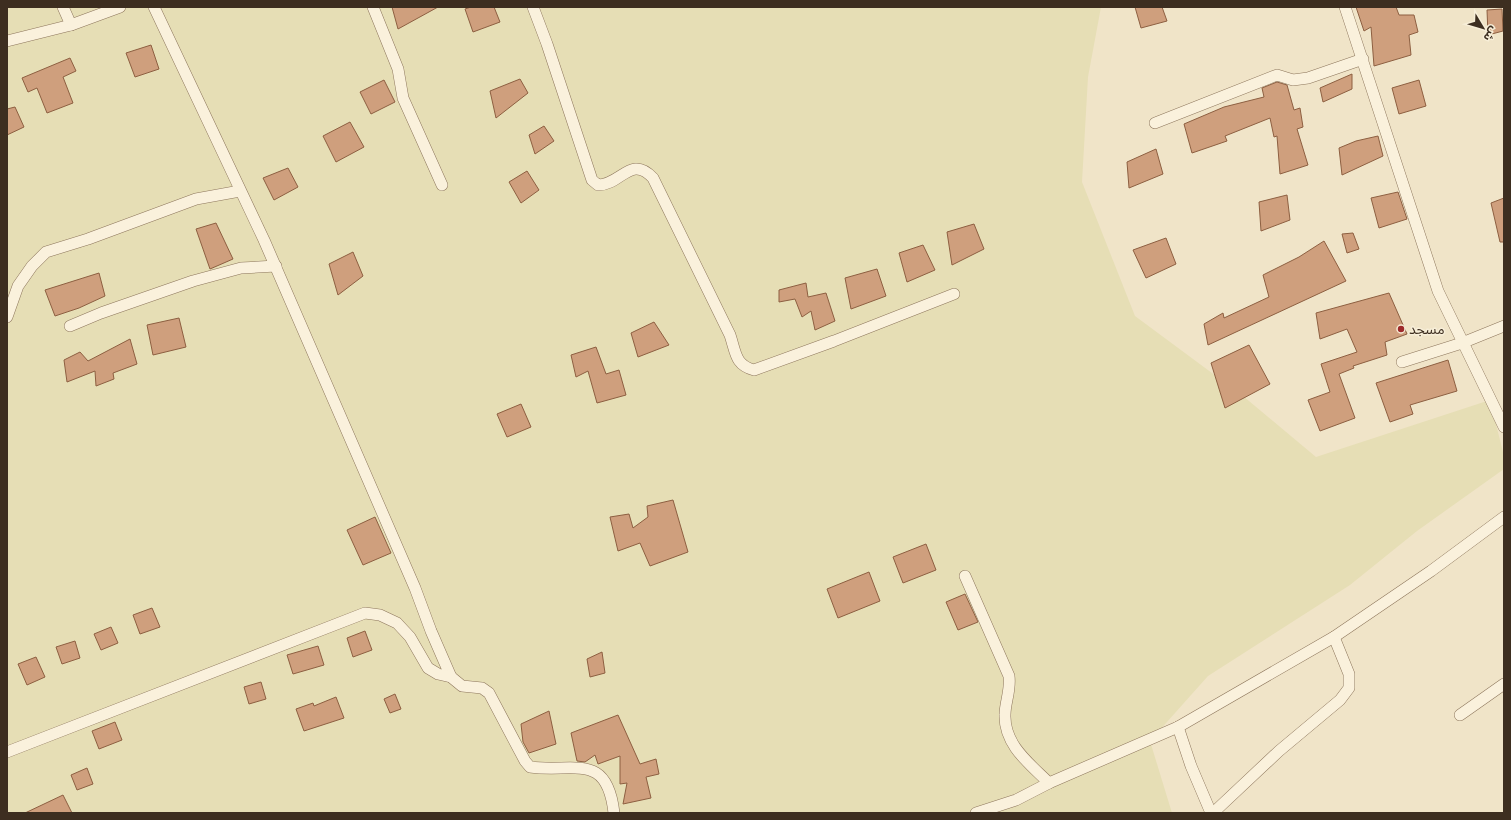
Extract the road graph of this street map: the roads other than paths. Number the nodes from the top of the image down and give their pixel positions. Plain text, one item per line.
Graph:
1 (63, 7) edge
2 (120, 7) edge
3 (154, 7) edge
4 (373, 7) edge
5 (533, 7) edge
6 (1345, 7) edge
7 (71, 25) junction
8 (7, 41) edge
9 (1363, 59) junction
10 (1155, 123) dead end
11 (442, 185) dead end
12 (240, 191) junction
13 (276, 266) junction
14 (954, 294) dead end
15 (7, 317) edge
16 (70, 326) dead end
17 (1504, 326) edge
18 (1462, 343) junction
19 (1402, 362) dead end
20 (1504, 428) edge
21 (1504, 517) edge
22 (965, 576) dead end
23 (1334, 636) junction
24 (451, 677) junction
25 (1504, 684) edge
26 (1460, 715) dead end
27 (1178, 727) junction
28 (7, 752) edge
29 (1049, 783) junction
30 (614, 813) edge
31 (976, 813) edge
32 (1212, 813) edge

1 - 7 street
2 - 7 street
3 - 12 street
4 - 11 street
5 - 14 street
6 - 9 street
7 - 8 street
9 - 10 street
9 - 18 street
12 - 13 street
12 - 15 street
13 - 16 street
13 - 24 street
17 - 18 street
18 - 19 street
18 - 20 street
21 - 23 street
22 - 29 street
23 - 27 street
23 - 32 street
24 - 28 street
24 - 30 street
25 - 26 street
27 - 29 street
27 - 32 street
29 - 31 street

